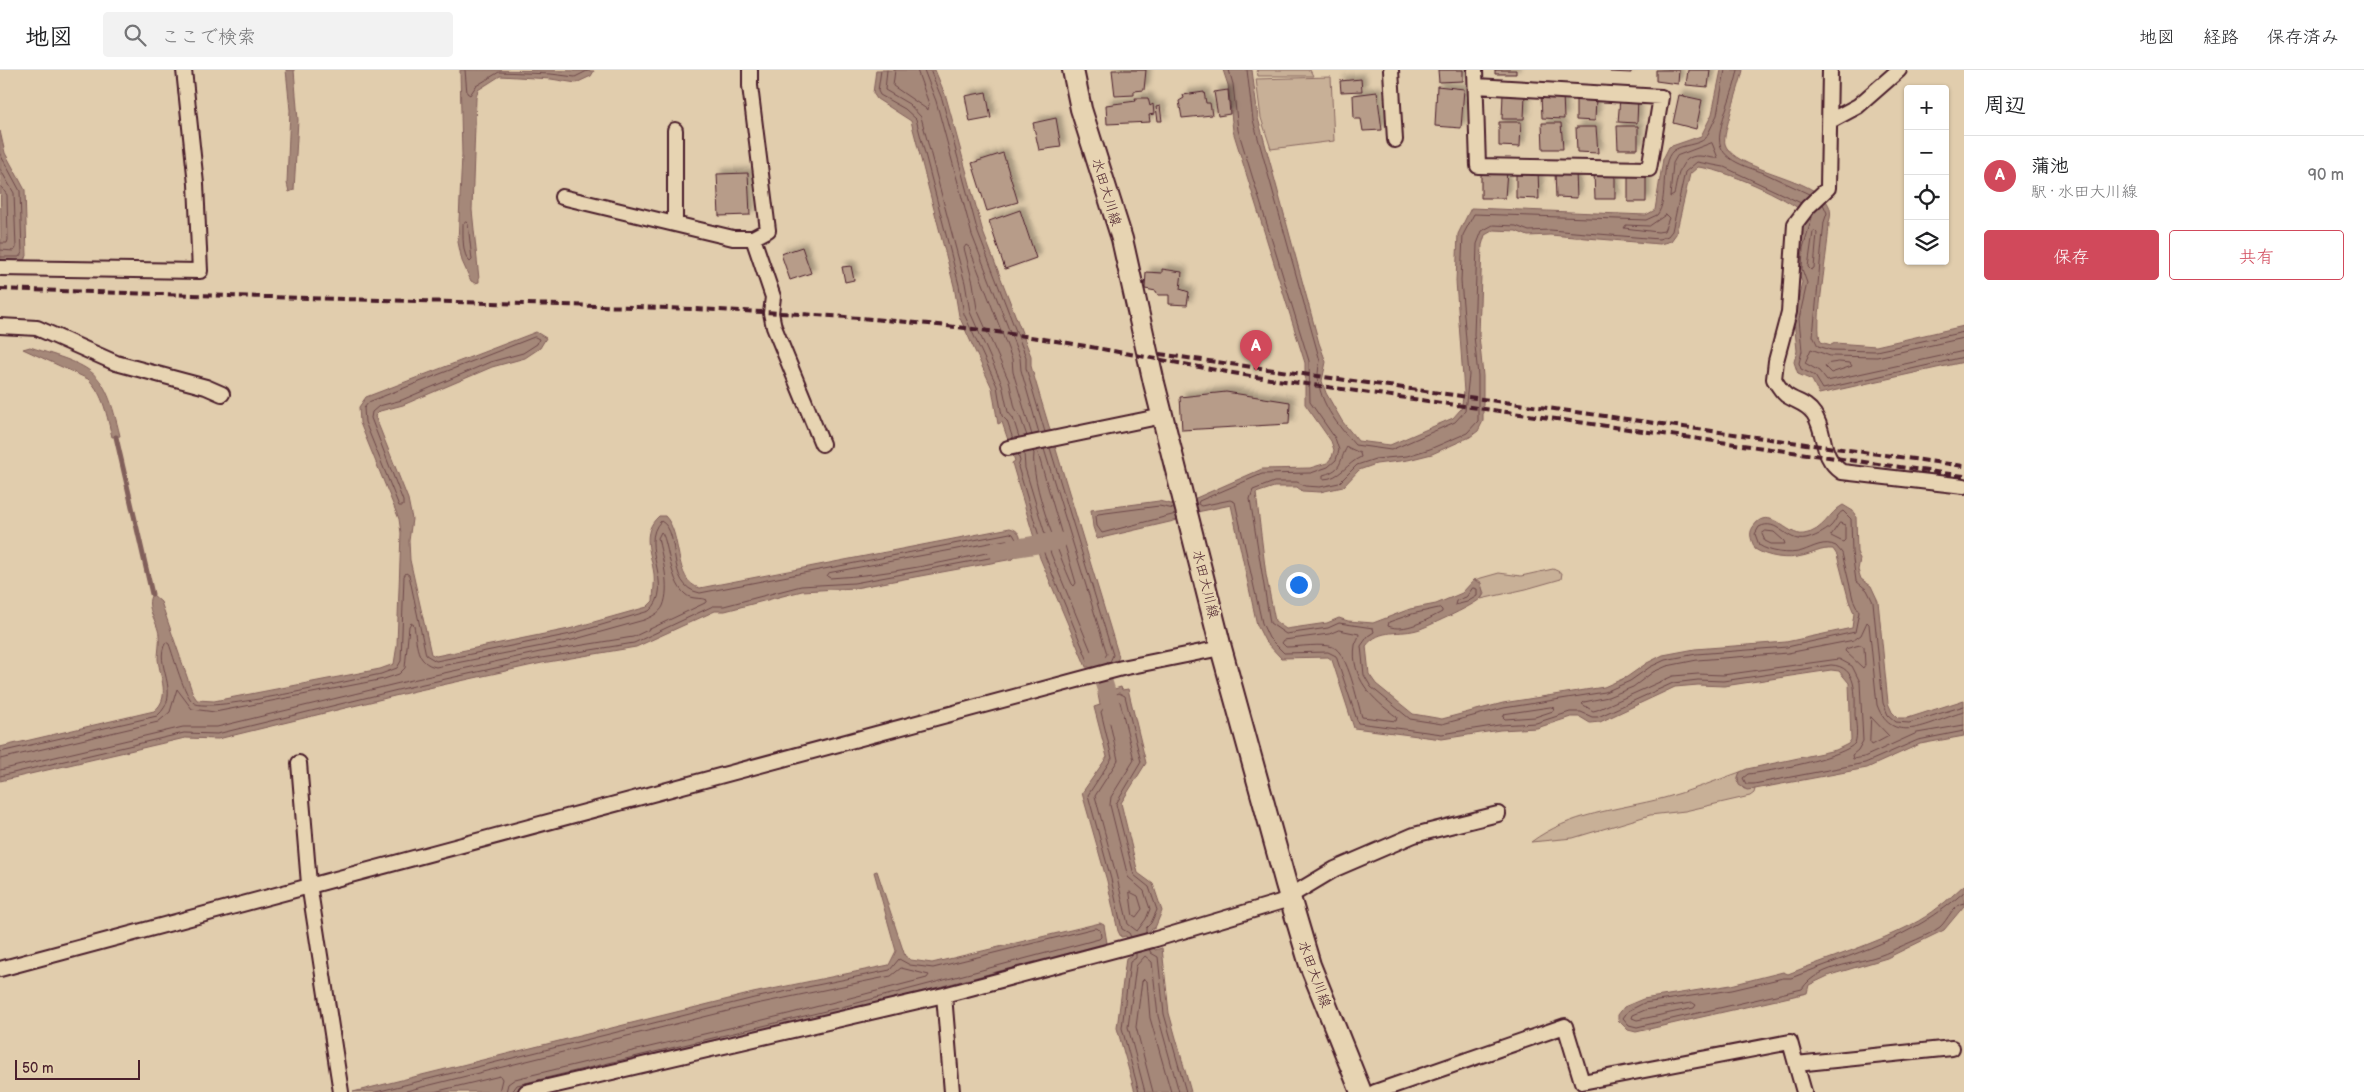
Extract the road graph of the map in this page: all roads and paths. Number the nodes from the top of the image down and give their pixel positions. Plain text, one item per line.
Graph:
1 (184, 70) edge
2 (750, 70) edge
3 (1073, 70) edge
4 (1391, 70) edge
5 (1475, 70) edge
6 (1830, 70) edge
7 (1899, 70) edge
8 (1476, 86) junction
9 (1830, 121) junction
10 (675, 130) dead end
11 (1395, 140) dead end
12 (562, 197) dead end
13 (675, 223) junction
14 (753, 238) junction
15 (0, 268) edge
16 (0, 326) edge
17 (222, 394) dead end
18 (1163, 416) junction
19 (822, 444) dead end
20 (1008, 448) dead end
21 (1964, 486) edge
22 (1222, 648) junction
23 (299, 763) dead end
24 (1498, 814) dead end
25 (309, 884) junction
26 (1290, 897) junction
27 (0, 968) edge
28 (944, 995) junction
29 (1952, 1048) dead end
30 (1796, 1064) junction
31 (341, 1092) edge
32 (526, 1092) edge
33 (952, 1092) edge
34 (1361, 1092) edge
35 (1375, 1092) edge
36 (1804, 1092) edge

1 - 15 street
2 - 14 street
3 - 18 main road, 水田大川線
4 - 11 street
5 - 8 street
6 - 9 street
7 - 9 street
8 - 8 street
9 - 21 street
10 - 13 street
12 - 13 street
13 - 14 street
14 - 19 street
16 - 17 street
18 - 20 street
18 - 22 main road, 水田大川線
22 - 25 street
22 - 26 main road, 水田大川線
23 - 25 street
24 - 26 street
25 - 27 street
25 - 31 street
26 - 28 street
26 - 34 main road, 水田大川線
28 - 32 street
28 - 33 street
29 - 30 street
30 - 35 street
30 - 36 street

